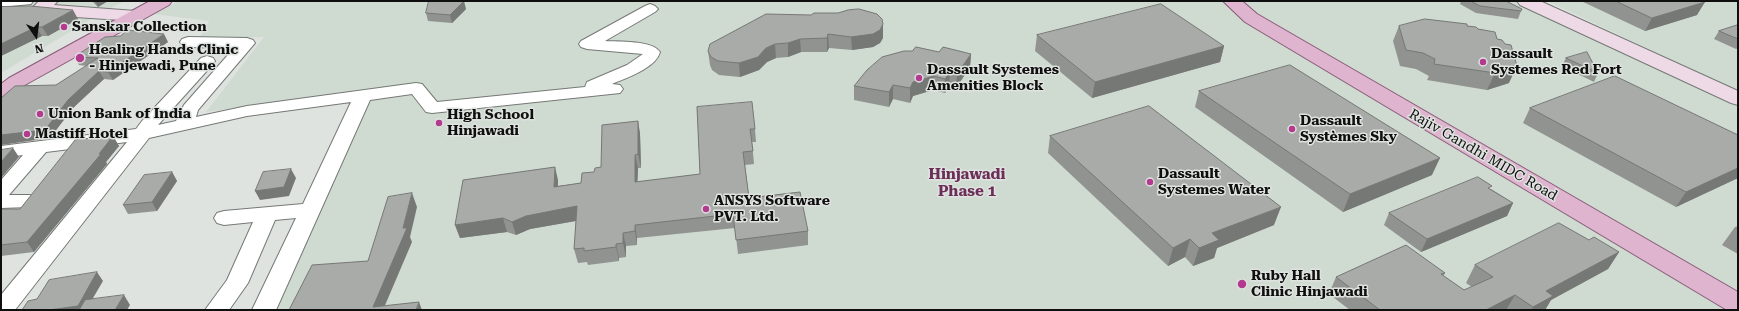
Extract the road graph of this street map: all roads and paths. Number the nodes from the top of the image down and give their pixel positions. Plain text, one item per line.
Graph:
1 (26, 1) edge
2 (49, 1) edge
3 (162, 1) edge
4 (1232, 1) edge
5 (1247, 1) edge
6 (1526, 1) edge
7 (1, 3) edge
8 (138, 8) edge
9 (650, 9) dead end
10 (117, 14) junction
11 (188, 42) dead end
12 (207, 61) dead end
13 (1, 79) edge
14 (614, 89) dead end
15 (579, 92) junction
16 (1, 93) edge
17 (363, 95) junction
18 (1738, 99) edge
19 (184, 124) junction
20 (143, 134) junction
21 (40, 148) junction
22 (1, 152) edge
23 (1, 192) edge
24 (29, 201) edge
25 (1, 202) edge
26 (310, 210) junction
27 (267, 214) junction
28 (224, 218) dead end
29 (1738, 289) edge
30 (1738, 304) edge
31 (2, 310) edge
32 (217, 310) edge
33 (264, 310) edge

1 - 7 street
2 - 10 street
3 - 8 main road
4 - 30 main road, Rajiv Gandhi MIDC Road
5 - 29 main road, Rajiv Gandhi MIDC Road
6 - 18 street
8 - 10 main road
8 - 16 main road
9 - 15 street
10 - 13 main road
11 - 19 street
12 - 20 street
14 - 15 street
15 - 17 street
17 - 19 street
17 - 26 street
19 - 20 street
20 - 21 street
20 - 31 street
21 - 22 street
21 - 23 street
24 - 25 street
26 - 27 street
26 - 33 street
27 - 28 street
27 - 32 street

